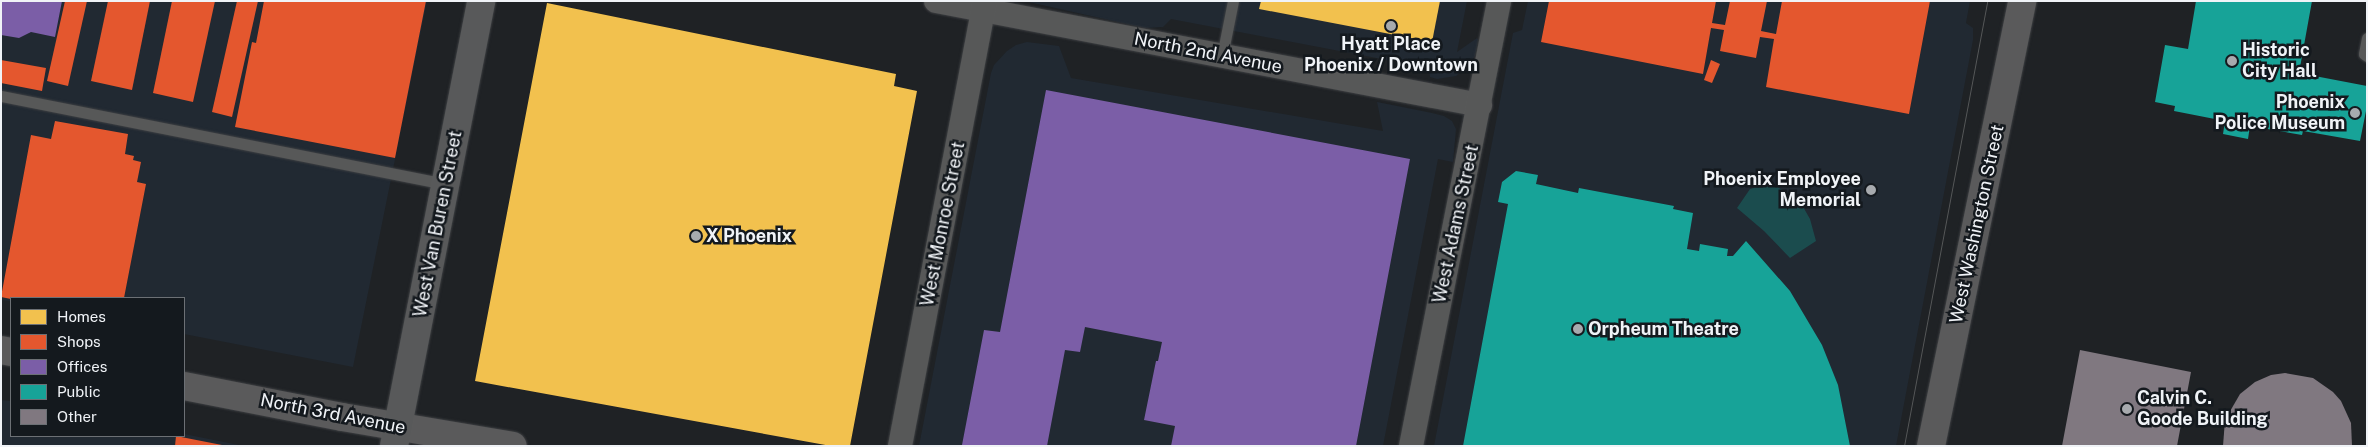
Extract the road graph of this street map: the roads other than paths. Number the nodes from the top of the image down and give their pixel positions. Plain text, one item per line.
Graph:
1 (481, 1) edge
2 (936, 1) edge
3 (1233, 1) edge
4 (1499, 1) edge
5 (2022, 1) edge
6 (984, 6) edge
7 (2367, 38) edge
8 (1222, 56) junction
9 (2367, 56) edge
10 (1, 96) edge
11 (1480, 105) junction
12 (446, 184) junction
13 (185, 386) edge
14 (396, 436) edge
15 (512, 446) edge
16 (900, 446) edge
17 (1411, 446) edge
18 (1932, 446) edge

1 - 12 main road, West Van Buren Street
2 - 6 street, North 2nd Avenue
3 - 8 lane
4 - 11 street, West Adams Street
5 - 18 main road, West Washington Street
6 - 8 street, North 2nd Avenue
6 - 16 street, West Monroe Street
7 - 9 lane
8 - 11 street, North 2nd Avenue
10 - 12 lane
11 - 17 street, West Adams Street
12 - 14 main road, West Van Buren Street
13 - 14 main road, North 3rd Avenue
14 - 15 main road, North 3rd Avenue

